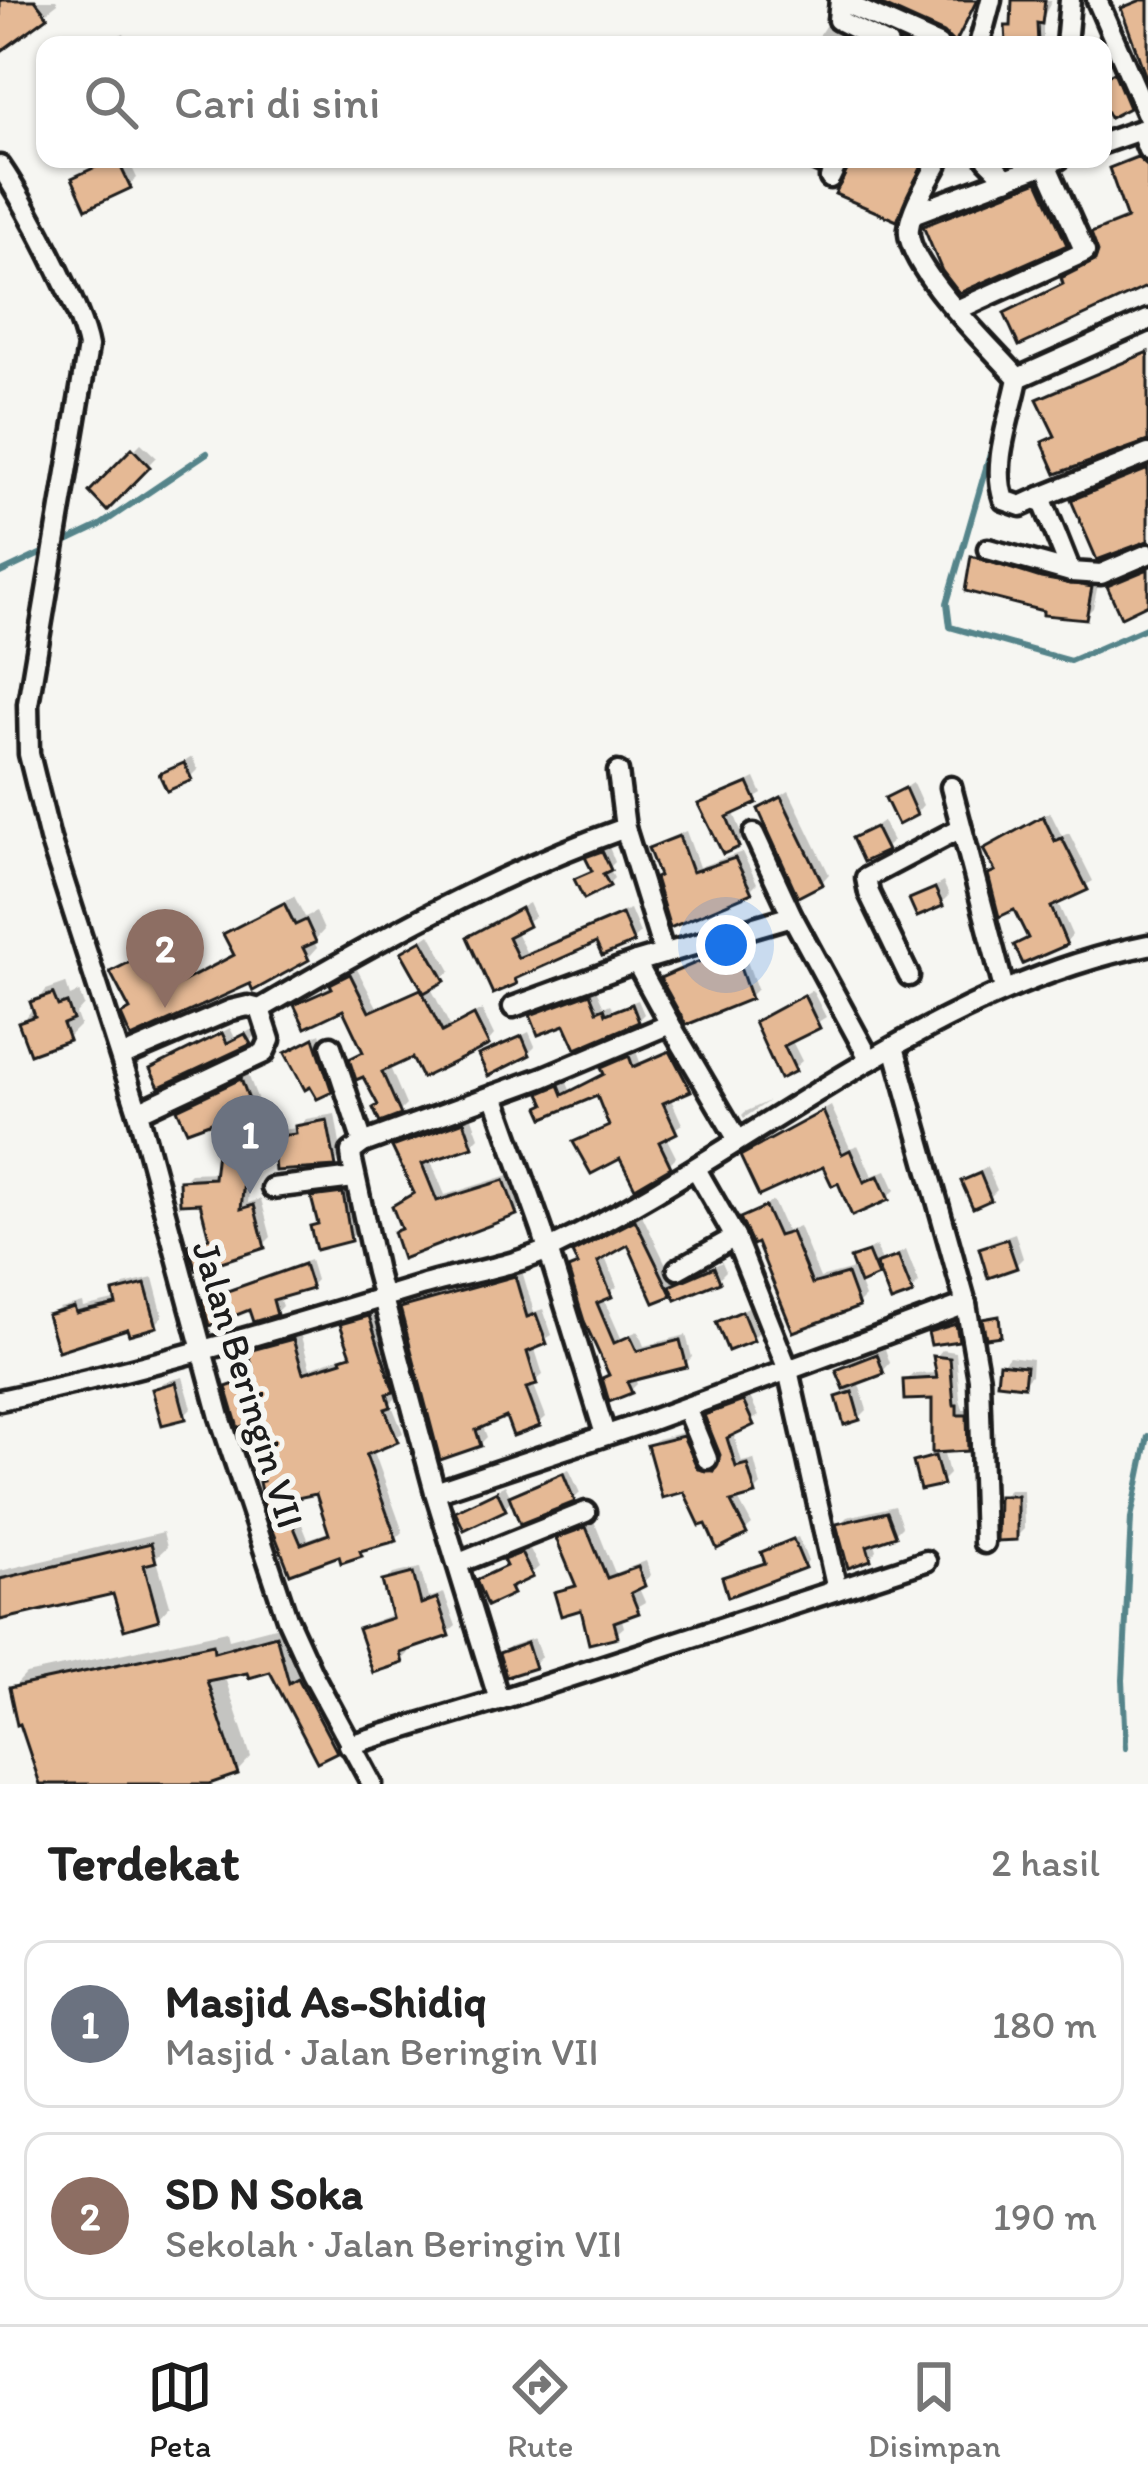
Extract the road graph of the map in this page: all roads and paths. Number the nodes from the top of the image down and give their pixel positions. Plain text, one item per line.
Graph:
1 (840, 0) edge
2 (991, 0) edge
3 (1070, 0) edge
4 (1097, 0) edge
5 (870, 36) edge
6 (918, 36) edge
7 (982, 36) edge
8 (1067, 36) edge
9 (1126, 59) junction
10 (1112, 63) edge
11 (1148, 117) edge
12 (1112, 140) edge
13 (1148, 150) edge
14 (0, 166) edge
15 (835, 168) edge
16 (936, 168) edge
17 (996, 168) edge
18 (1034, 168) edge
19 (1055, 168) edge
20 (830, 178) dead end
21 (1007, 179) junction
22 (915, 212) junction
23 (959, 309) junction
24 (1148, 320) edge
25 (1018, 378) junction
26 (1148, 454) edge
27 (1040, 497) junction
28 (988, 548) dead end
29 (1148, 554) edge
30 (1071, 572) junction
31 (618, 772) dead end
32 (951, 788) dead end
33 (625, 828) junction
34 (959, 829) junction
35 (754, 834) dead end
36 (791, 916) junction
37 (1148, 945) edge
38 (664, 954) junction
39 (637, 962) junction
40 (910, 976) dead end
41 (1004, 989) junction
42 (513, 1007) dead end
43 (260, 1009) junction
44 (670, 1024) junction
45 (331, 1046) dead end
46 (894, 1048) junction
47 (121, 1057) junction
48 (871, 1060) junction
49 (494, 1095) junction
50 (138, 1112) junction
51 (733, 1133) junction
52 (364, 1143) junction
53 (695, 1169) junction
54 (354, 1178) junction
55 (272, 1189) dead end
56 (735, 1237) junction
57 (545, 1241) junction
58 (678, 1269) dead end
59 (380, 1286) junction
60 (966, 1304) junction
61 (200, 1349) junction
62 (788, 1370) junction
63 (0, 1400) edge
64 (686, 1408) junction
65 (604, 1434) junction
66 (707, 1459) dead end
67 (434, 1492) junction
68 (586, 1512) dead end
69 (984, 1543) dead end
70 (926, 1561) dead end
71 (459, 1563) junction
72 (837, 1590) junction
73 (499, 1700) junction
74 (350, 1745) junction
75 (372, 1784) edge

1 - 5 street
1 - 6 street
2 - 7 street
3 - 8 street
4 - 9 street
9 - 10 street
9 - 11 street
12 - 13 street
14 - 47 street, Jalan Beringin VII
15 - 20 street
16 - 22 street
17 - 21 street
18 - 21 street
19 - 23 street
21 - 22 street
22 - 23 street
23 - 25 street
24 - 25 street
25 - 27 street
26 - 27 street
27 - 30 street
28 - 30 street
29 - 30 street
31 - 33 street
32 - 34 street
33 - 38 street
33 - 43 street
34 - 40 street
34 - 41 street
35 - 36 street
36 - 38 street
36 - 48 street
37 - 41 street
38 - 39 street
39 - 42 street
39 - 44 street
41 - 46 street
43 - 47 street
43 - 50 street
44 - 49 street
44 - 51 street
45 - 52 street
46 - 48 street
46 - 60 street
47 - 50 street, Jalan Beringin VII
48 - 51 street
49 - 52 street
49 - 57 street
50 - 61 street, Jalan Beringin VII
51 - 53 street
52 - 54 street
53 - 56 street
53 - 57 street
54 - 55 street
54 - 59 street
56 - 58 street
56 - 62 street
57 - 59 street
57 - 65 street
59 - 61 street
59 - 67 street
60 - 62 street
60 - 69 street
61 - 63 street
61 - 74 street, Jalan Beringin VII
62 - 64 street
62 - 72 street
64 - 65 street
64 - 66 street
65 - 67 street
67 - 71 street
68 - 71 street
70 - 72 street
71 - 73 street
72 - 73 street
73 - 74 street
74 - 75 street, Jalan Beringin VII

